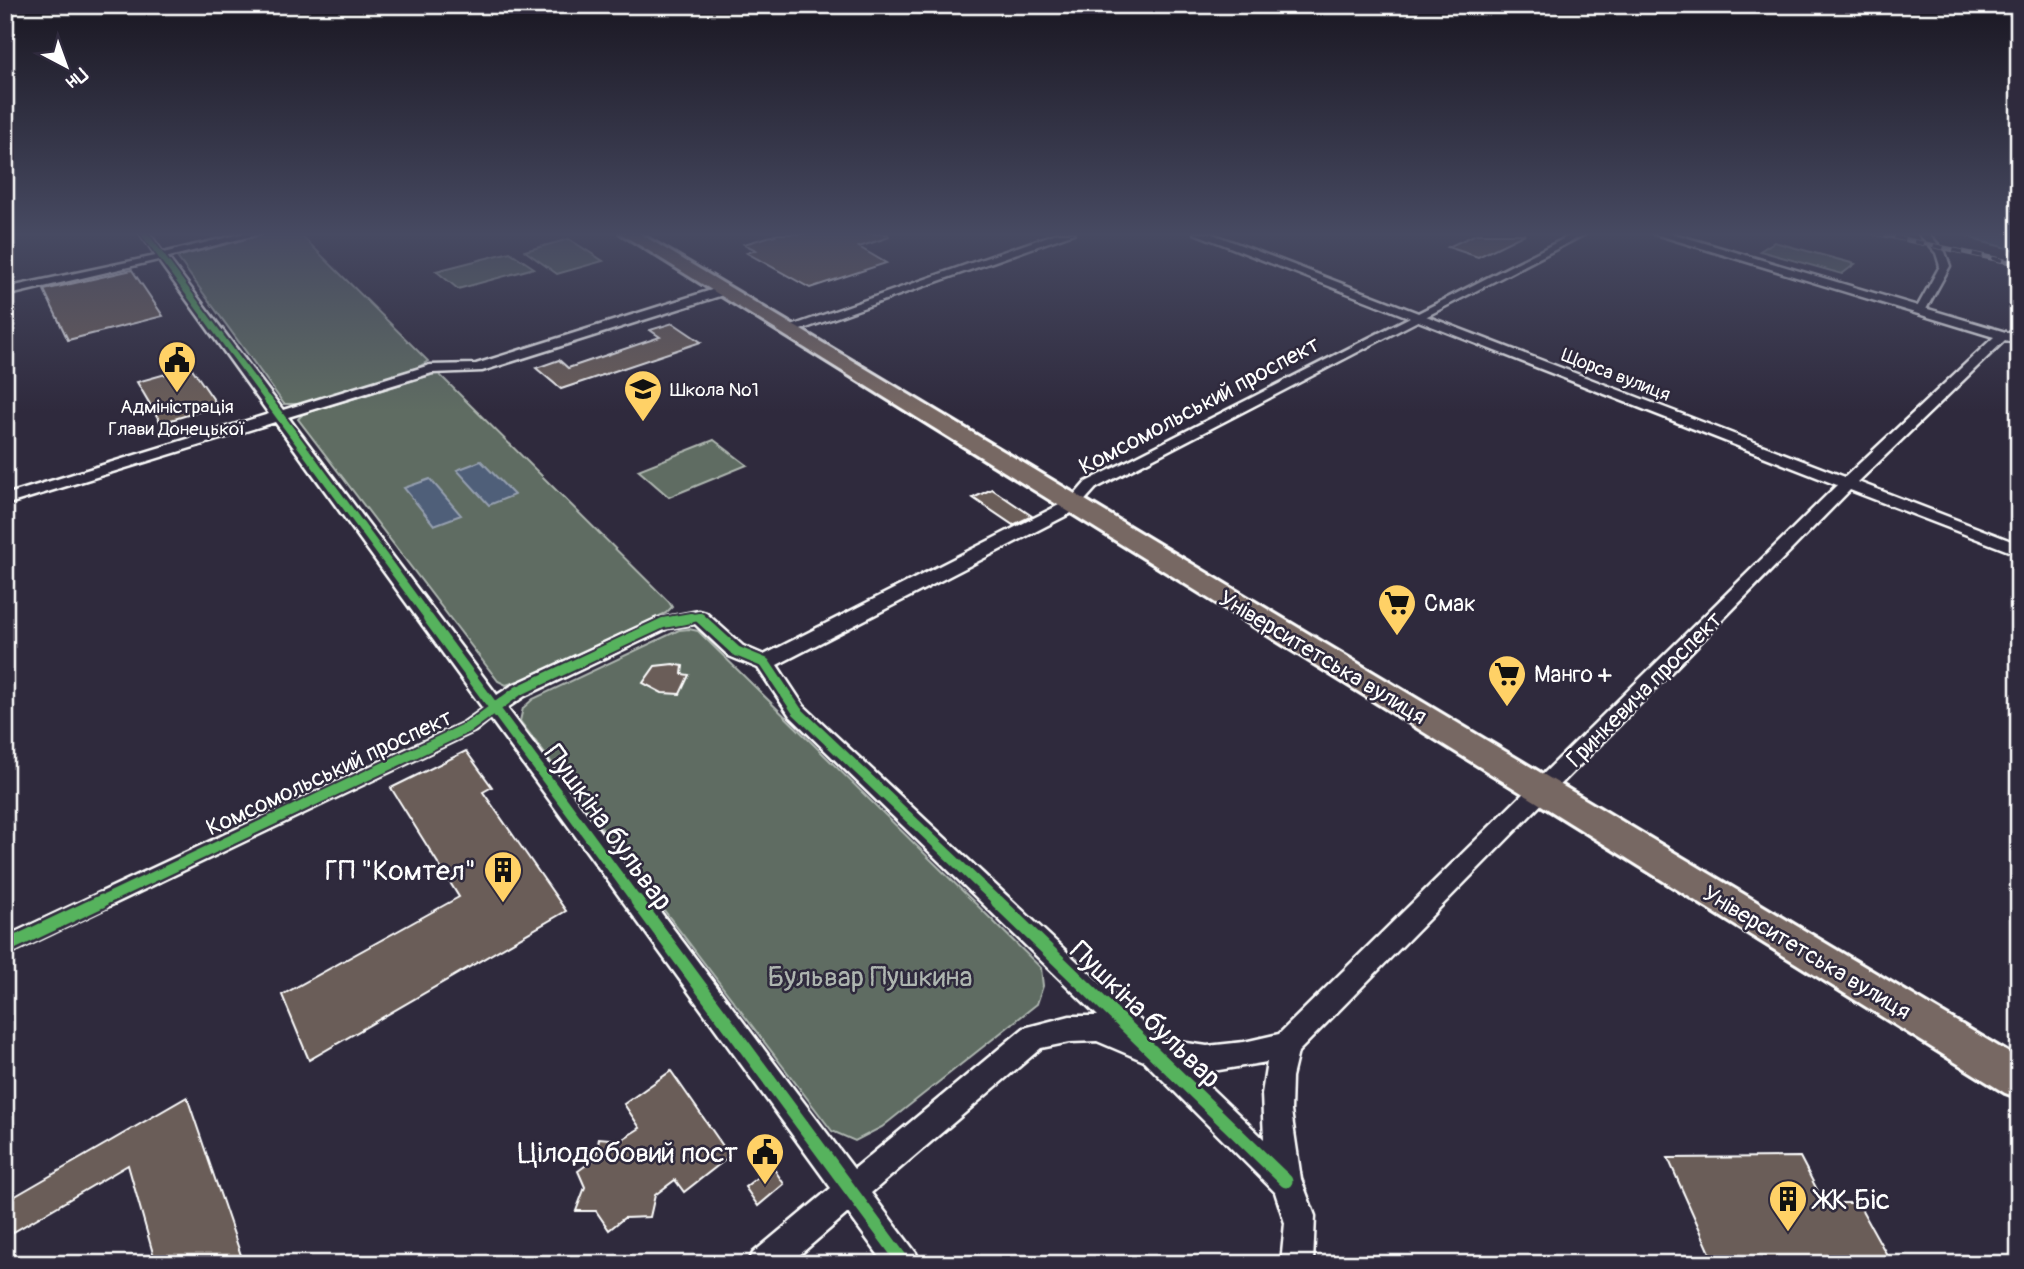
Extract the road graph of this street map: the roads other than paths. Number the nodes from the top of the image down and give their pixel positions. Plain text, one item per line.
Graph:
1 (187, 292) edge
2 (718, 292) edge
3 (724, 292) edge
4 (897, 292) edge
5 (1351, 292) edge
6 (1471, 292) edge
7 (1857, 292) edge
8 (1930, 292) edge
9 (1920, 311) junction
10 (1420, 319) junction
11 (787, 330) junction
12 (2011, 337) edge
13 (277, 416) junction
14 (1847, 485) junction
15 (5, 500) edge
16 (1073, 505) junction
17 (2019, 550) edge
18 (765, 663) junction
19 (493, 708) junction
20 (1543, 791) junction
21 (5, 947) edge
22 (1287, 1045) junction
23 (1151, 1051) junction
24 (2019, 1080) edge
25 (1286, 1181) junction
26 (850, 1191) junction
27 (764, 1264) edge
28 (905, 1264) edge
29 (1297, 1264) edge

1 - 13 street, Пушкіна бульвар
2 - 13 street
3 - 11 main road, Університетська вулиця
4 - 11 street
5 - 10 street, Щорса вулиця
6 - 10 street, Комсомольський проспект
7 - 9 street
8 - 9 street
9 - 12 street
10 - 14 street, Щорса вулиця
10 - 16 street, Комсомольський проспект
11 - 16 main road, Університетська вулиця
12 - 14 street, Гринкевича проспект
13 - 15 street
13 - 19 street, Пушкіна бульвар
14 - 17 street, Щорса вулиця
14 - 20 street, Гринкевича проспект
16 - 18 street, Комсомольський проспект
16 - 20 main road, Університетська вулиця
18 - 19 street, Комсомольський проспект
18 - 23 street, Пушкіна бульвар
19 - 21 street, Комсомольський проспект
19 - 26 street, Пушкіна бульвар
20 - 22 street, Гринкевича проспект
20 - 24 main road, Університетська вулиця
22 - 23 street
22 - 25 street, Гринкевича проспект
23 - 25 street, Пушкіна бульвар
23 - 26 street
25 - 29 street, Гринкевича проспект
26 - 27 street
26 - 28 street, Пушкіна бульвар

